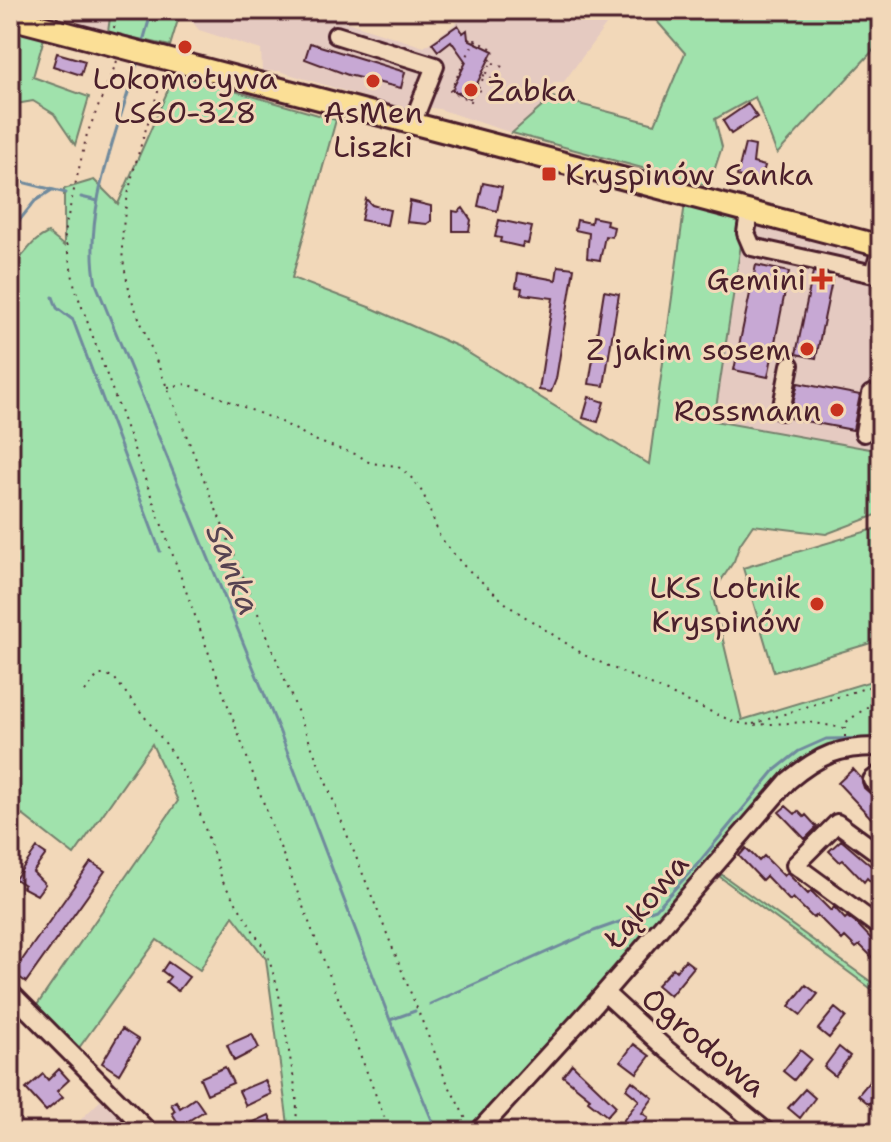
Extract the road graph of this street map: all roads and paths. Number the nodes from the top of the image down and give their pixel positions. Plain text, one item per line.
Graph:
1 (118, 10) edge
2 (10, 18) edge
3 (336, 35) dead end
4 (117, 52) junction
5 (164, 58) junction
6 (490, 61) junction
7 (505, 68) dead end
8 (484, 76) junction
9 (498, 82) dead end
10 (477, 89) junction
11 (492, 97) dead end
12 (412, 124) junction
13 (749, 213) junction
14 (819, 232) junction
15 (881, 247) edge
16 (812, 259) junction
17 (790, 365) dead end
18 (168, 387) junction
19 (871, 394) dead end
20 (781, 411) dead end
21 (864, 433) joint
22 (881, 458) edge
23 (881, 683) edge
24 (85, 692) dead end
25 (881, 697) edge
26 (752, 725) junction
27 (881, 747) edge
28 (881, 773) edge
29 (881, 789) edge
30 (881, 855) edge
31 (881, 928) edge
32 (10, 992) edge
33 (605, 993) junction
34 (472, 1126) edge
35 (149, 1132) edge
36 (296, 1132) edge
37 (390, 1132) edge
38 (767, 1132) edge

1 - 4 path
2 - 4 main road
3 - 12 street
4 - 5 main road
4 - 37 path
5 - 12 main road
5 - 18 path
6 - 7 path
6 - 8 path
6 - 10 path
8 - 9 path
8 - 10 path
10 - 11 path
12 - 13 main road
13 - 14 main road
13 - 16 street
14 - 15 main road
14 - 16 street
15 - 16 street
17 - 20 street
18 - 26 path
18 - 34 path
19 - 21 street
21 - 22 path
23 - 26 path
24 - 36 path
25 - 26 path
27 - 33 street, Łąkowa
28 - 29 street
30 - 31 street
32 - 35 street
33 - 34 street, Łąkowa
33 - 38 street, Ogrodowa

